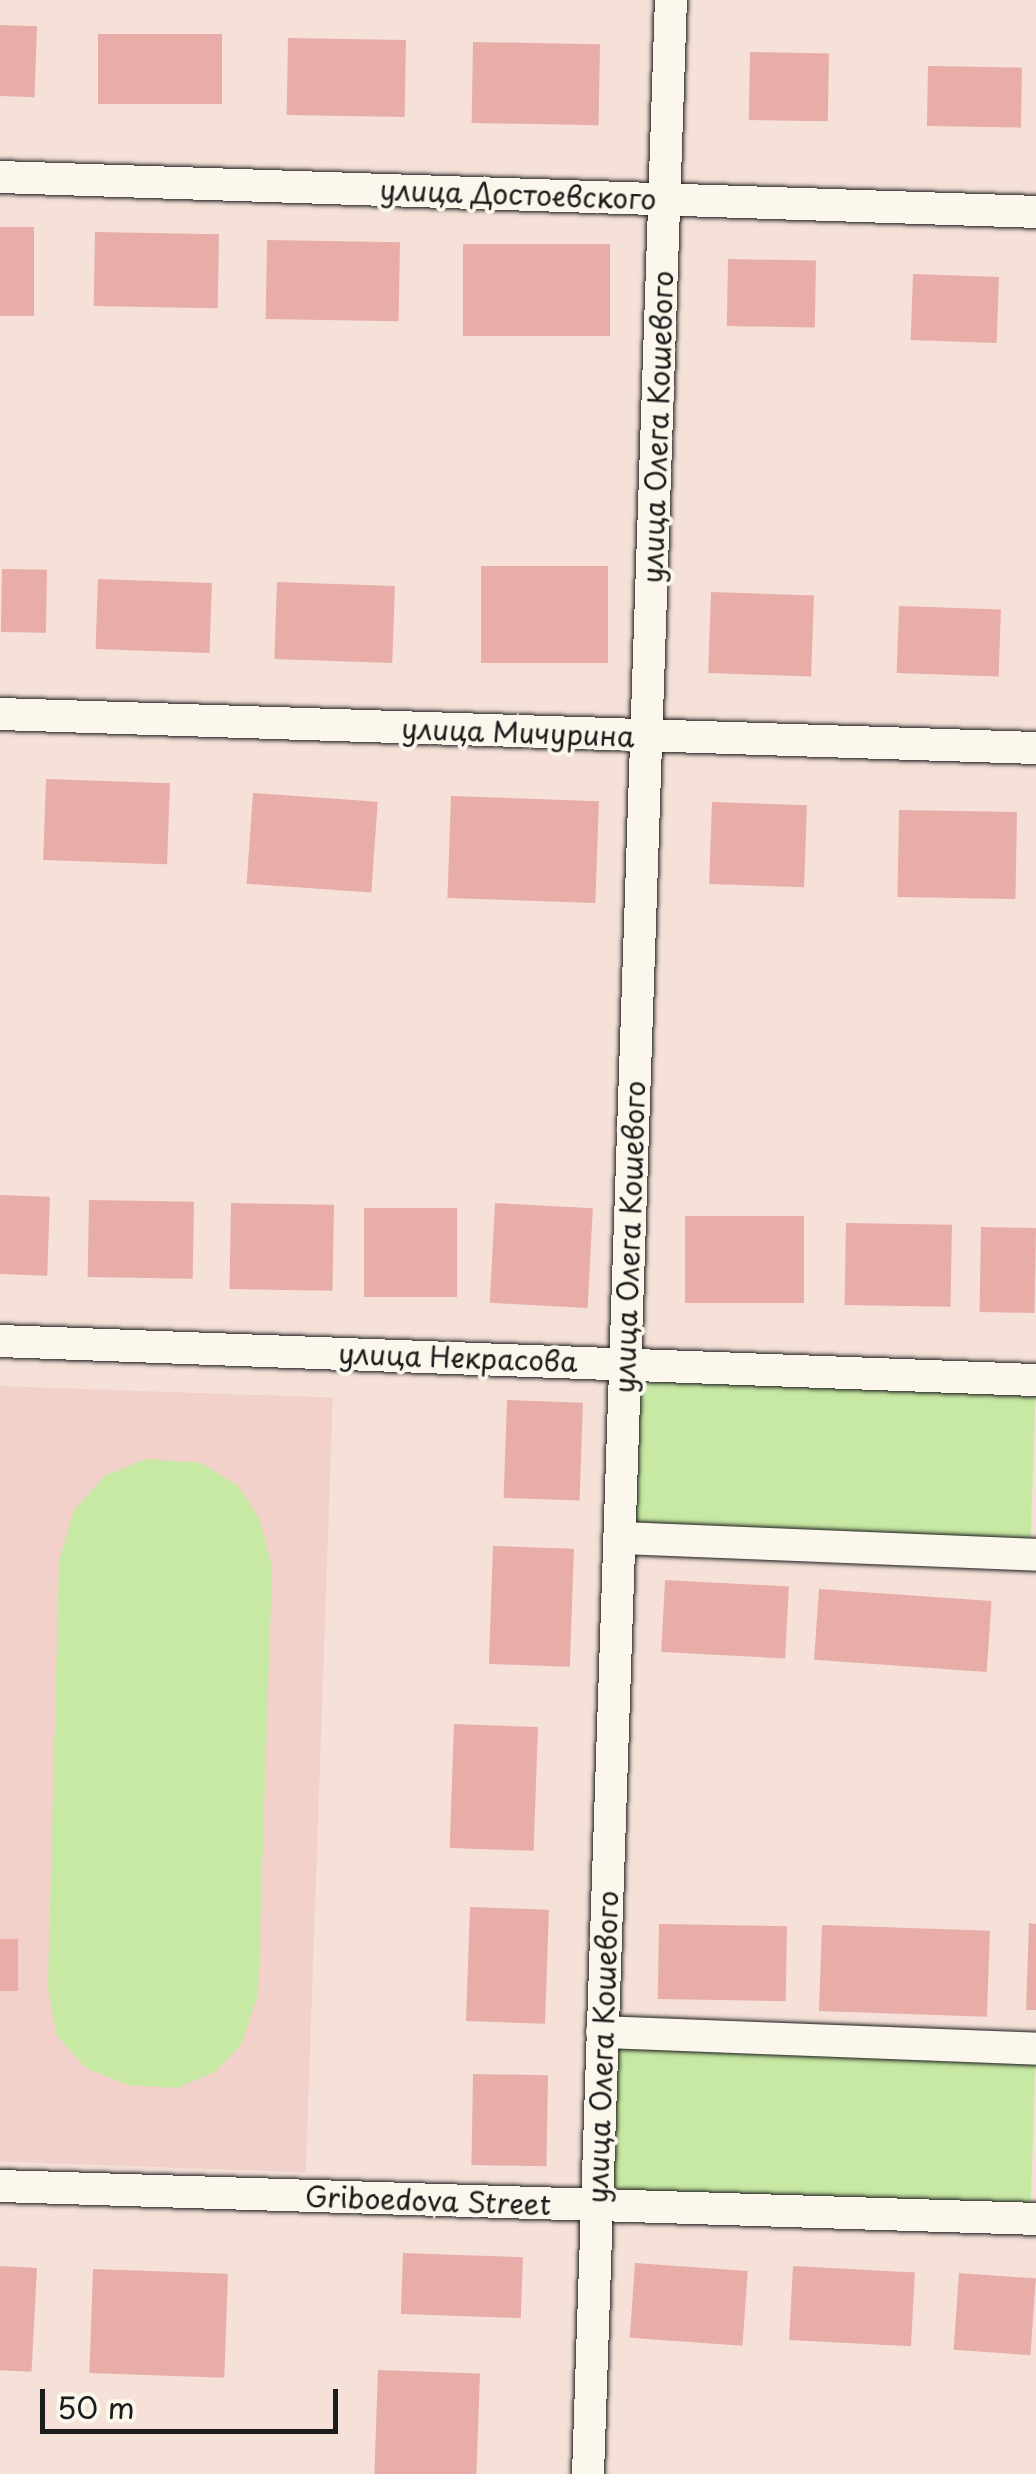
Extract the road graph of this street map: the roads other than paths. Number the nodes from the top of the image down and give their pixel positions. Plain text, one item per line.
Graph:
1 (671, 0) edge
2 (0, 177) edge
3 (664, 199) junction
4 (1036, 212) edge
5 (0, 714) edge
6 (646, 736) junction
7 (1036, 748) edge
8 (0, 1342) edge
9 (625, 1362) junction
10 (1036, 1380) edge
11 (619, 1538) junction
12 (1036, 1555) edge
13 (602, 2032) junction
14 (1036, 2049) edge
15 (0, 2186) edge
16 (596, 2205) junction
17 (1036, 2219) edge
18 (588, 2474) edge

1 - 3 street, улица Олега Кошевого
2 - 3 street, улица Достоевского
3 - 4 street, улица Достоевского
3 - 6 street, улица Олега Кошевого
5 - 6 street, улица Мичурина
6 - 7 street, улица Мичурина
6 - 9 street, улица Олега Кошевого
8 - 9 street, улица Некрасова
9 - 10 street, улица Некрасова
9 - 11 street, улица Олега Кошевого
11 - 12 street
11 - 13 street, улица Олега Кошевого
13 - 14 street
13 - 16 street, улица Олега Кошевого
15 - 16 street, Griboedova Street
16 - 17 street, Griboedova Street
16 - 18 street, улица Олега Кошевого

